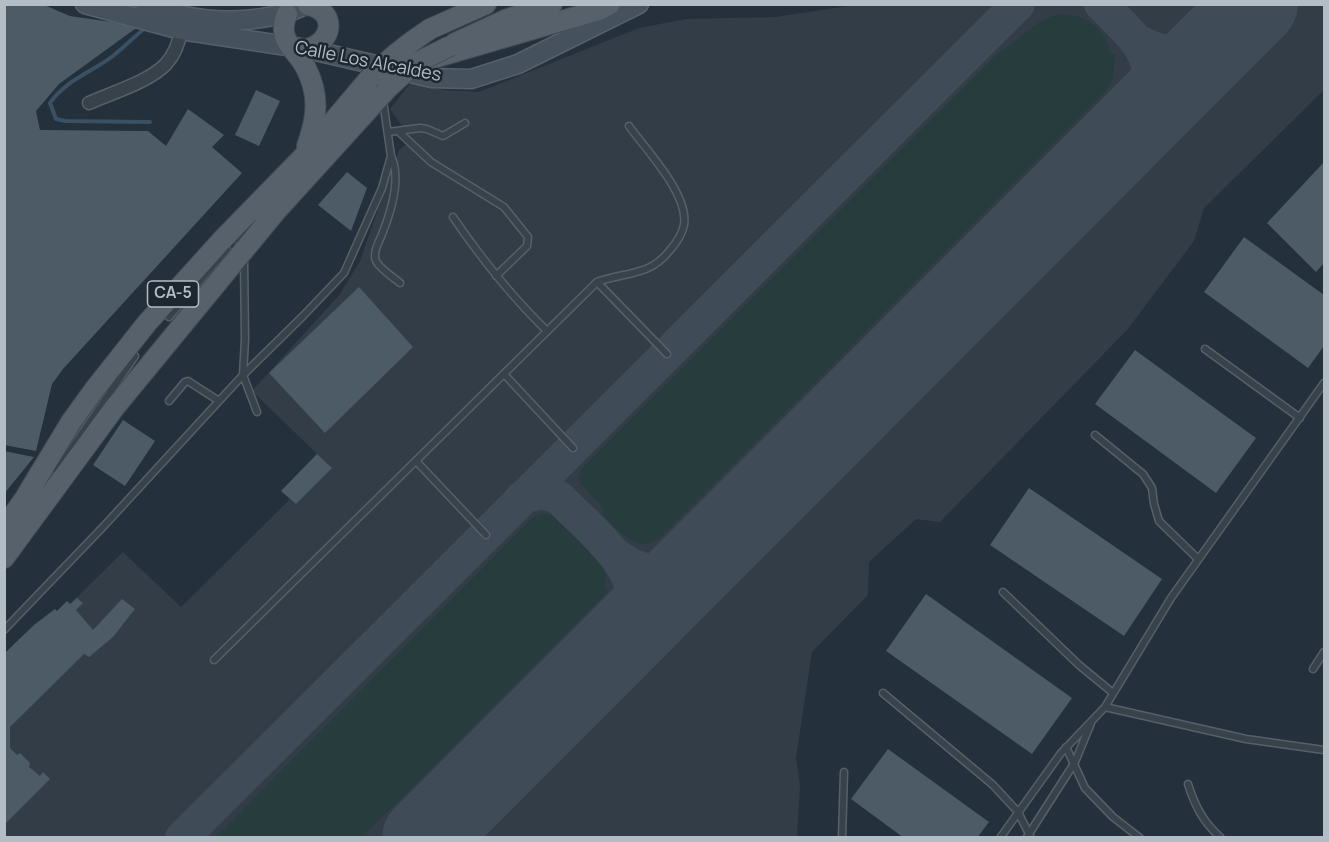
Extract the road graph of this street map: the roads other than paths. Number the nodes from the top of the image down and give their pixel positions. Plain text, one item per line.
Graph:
1 (85, 4) edge
2 (145, 4) edge
3 (552, 4) edge
4 (610, 4) edge
5 (639, 4) edge
6 (482, 5) edge
7 (319, 7) edge
8 (287, 14) junction
9 (181, 30) junction
10 (298, 48) junction
11 (414, 64) junction
12 (385, 92) junction
13 (89, 103) dead end
14 (465, 123) dead end
15 (629, 126) dead end
16 (398, 131) junction
17 (388, 132) junction
18 (391, 156) junction
19 (303, 157) junction
20 (277, 210) junction
21 (453, 217) dead end
22 (243, 251) junction
23 (496, 276) junction
24 (597, 282) junction
25 (400, 283) dead end
26 (169, 317) dead end
27 (547, 331) junction
28 (1205, 349) dead end
29 (667, 354) dead end
30 (135, 356) dead end
31 (504, 374) junction
32 (243, 375) junction
33 (1324, 383) edge
34 (169, 401) dead end
35 (219, 401) junction
36 (257, 411) dead end
37 (1300, 418) junction
38 (1095, 435) dead end
39 (573, 448) dead end
40 (416, 461) junction
41 (54, 475) dead end
42 (50, 484) dead end
43 (39, 510) junction
44 (4, 528) edge
45 (486, 535) dead end
46 (4, 558) edge
47 (1198, 559) junction
48 (1003, 592) dead end
49 (4, 630) edge
50 (1324, 652) edge
51 (214, 660) dead end
52 (1314, 669) dead end
53 (882, 693) dead end
54 (1113, 693) junction
55 (1105, 707) junction
56 (1093, 720) junction
57 (1066, 747) junction
58 (1324, 750) edge
59 (1075, 762) junction
60 (844, 772) dead end
61 (1188, 784) dead end
62 (1018, 812) junction
63 (1029, 836) edge
64 (842, 837) edge
65 (1000, 837) edge
66 (1140, 837) edge
67 (1221, 837) edge

1 - 9 main road, Calle Los Alcaldes
2 - 8 main road, Calle Los Alcaldes
3 - 11 main road, CA-5, bridge
4 - 11 main road, bridge
5 - 10 main road, Calle Los Alcaldes
6 - 19 main road, CA-5, bridge
7 - 8 main road, Calle Los Alcaldes
7 - 10 main road
8 - 10 main road
9 - 10 main road, Calle Los Alcaldes
9 - 13 street
10 - 19 main road
11 - 12 main road, CA-5, bridge
12 - 17 lane
12 - 20 main road, CA-5
14 - 16 lane
15 - 24 lane
16 - 17 lane
16 - 23 lane
17 - 18 lane
18 - 25 lane
18 - 32 lane
19 - 44 main road, CA-5
20 - 22 main road, CA-5
20 - 26 lane
21 - 23 lane
22 - 32 lane
22 - 43 main road, CA-5
23 - 27 lane
24 - 27 lane
24 - 29 lane
27 - 31 lane
28 - 37 lane
30 - 41 lane
31 - 39 lane
31 - 40 lane
32 - 35 lane
32 - 36 lane
33 - 37 lane
34 - 35 lane
35 - 49 lane
37 - 47 lane
38 - 47 lane
40 - 45 lane
40 - 51 lane
42 - 43 lane
43 - 46 main road, CA-5
47 - 54 lane
48 - 54 lane
50 - 52 lane
53 - 62 lane
54 - 55 lane
55 - 56 lane
55 - 58 lane
56 - 57 lane
56 - 59 lane
57 - 59 lane
57 - 62 lane
59 - 63 lane
59 - 66 lane
60 - 64 lane
61 - 67 lane
62 - 63 lane
62 - 65 lane

